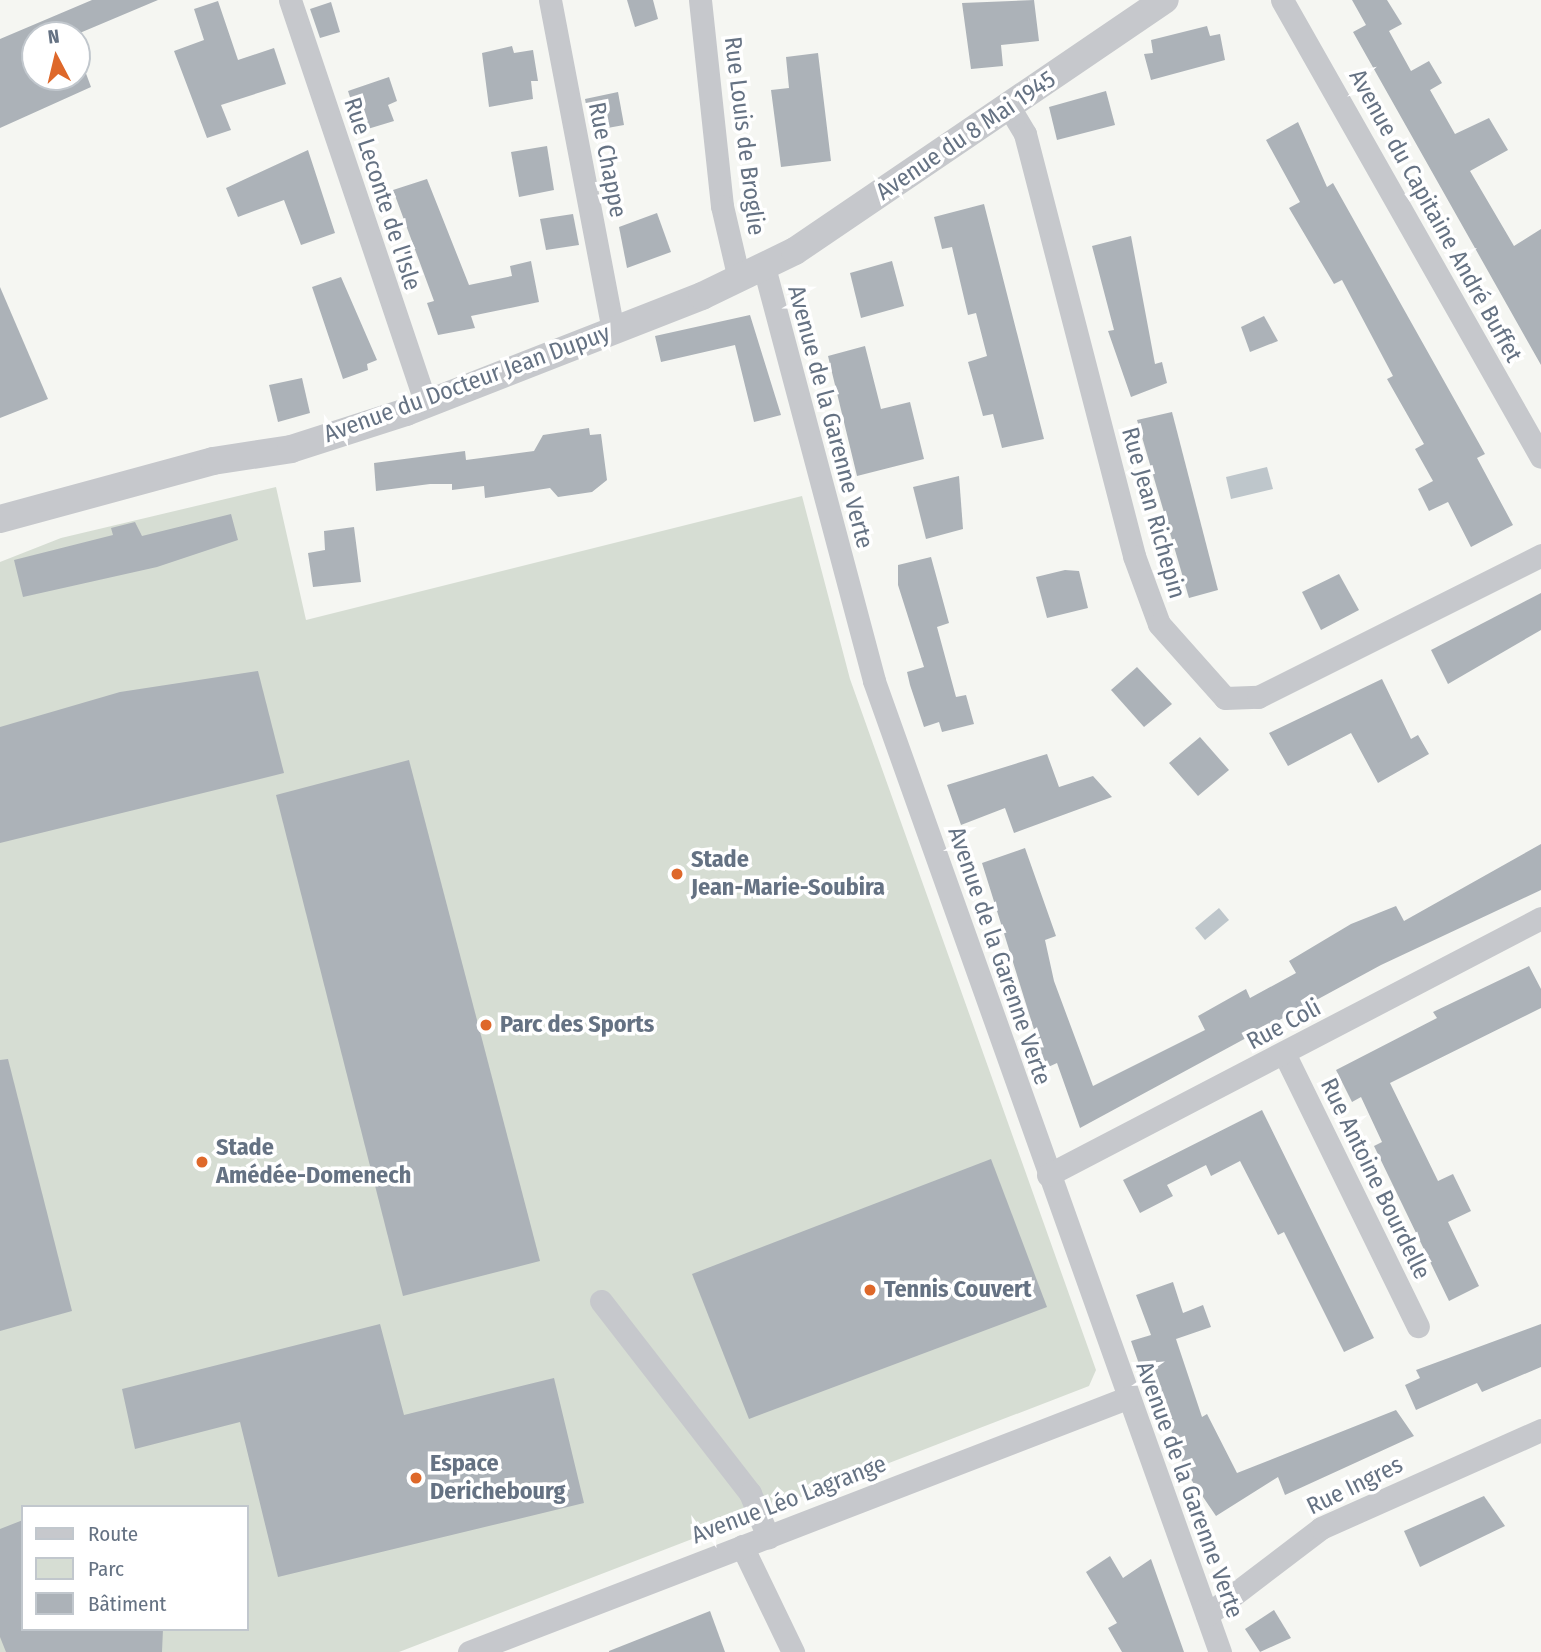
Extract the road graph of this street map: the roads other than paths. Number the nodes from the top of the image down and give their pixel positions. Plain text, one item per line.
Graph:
1 (290, 0) edge
2 (550, 0) edge
3 (700, 0) edge
4 (1165, 0) edge
5 (1282, 0) edge
6 (1009, 107) junction
7 (764, 267) junction
8 (738, 279) junction
9 (613, 330) junction
10 (426, 405) junction
11 (1541, 457) edge
12 (0, 519) edge
13 (1541, 555) edge
14 (1541, 918) edge
15 (1285, 1055) junction
16 (1048, 1175) junction
17 (601, 1301) dead end
18 (1418, 1326) dead end
19 (1127, 1398) junction
20 (1541, 1430) edge
21 (768, 1537) junction
22 (742, 1546) junction
23 (1207, 1615) junction
24 (469, 1652) edge
25 (793, 1652) edge
26 (1220, 1652) edge

1 - 10 street, Rue Leconte de l'Isle
2 - 9 street, Rue Chappe
3 - 8 street, Rue Louis de Broglie
4 - 6 street, Avenue du 8 Mai 1945
5 - 11 street, Avenue du Capitaine André Buffet
6 - 7 street, Avenue du 8 Mai 1945
6 - 13 street, Rue Jean Richepin
7 - 8 street, Avenue du Docteur Jean Dupuy
7 - 16 street, Avenue de la Garenne Verte
8 - 9 street, Avenue du Docteur Jean Dupuy
9 - 10 street, Avenue du Docteur Jean Dupuy
10 - 12 street, Avenue du Docteur Jean Dupuy
14 - 15 street, Rue Coli
15 - 16 street, Rue Coli
15 - 18 street, Rue Antoine Bourdelle
16 - 19 street, Avenue de la Garenne Verte
17 - 21 street
19 - 21 street, Avenue Léo Lagrange
19 - 23 street, Avenue de la Garenne Verte
20 - 23 street, Rue Ingres
21 - 22 street, Avenue Léo Lagrange
22 - 24 street, Avenue Léo Lagrange
22 - 25 street
23 - 26 street, Avenue de la Garenne Verte

